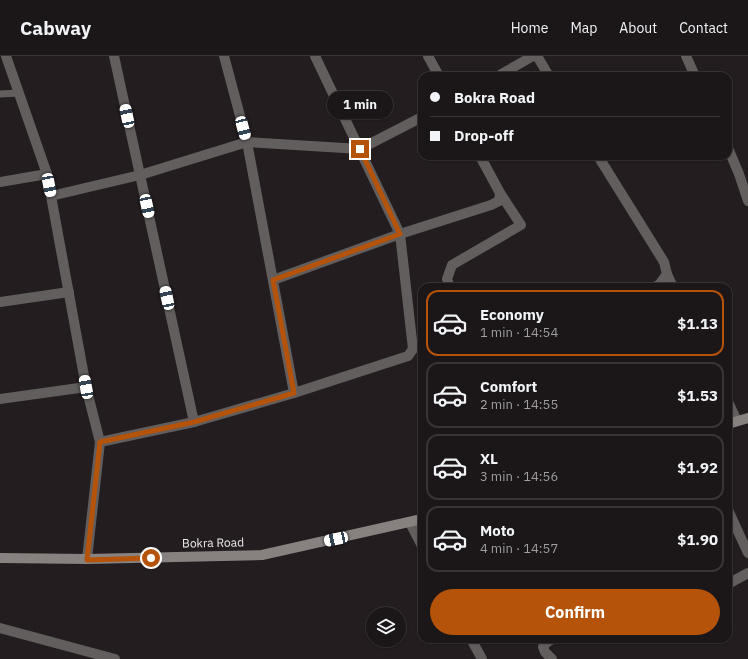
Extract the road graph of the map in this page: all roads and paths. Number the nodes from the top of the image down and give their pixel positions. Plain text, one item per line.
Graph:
1 (6, 56) edge
2 (114, 56) edge
3 (224, 56) edge
4 (315, 56) edge
5 (428, 56) edge
6 (534, 56) edge
7 (537, 56) edge
8 (686, 56) edge
9 (437, 72) edge
10 (505, 72) edge
11 (547, 72) edge
12 (693, 72) edge
13 (19, 93) junction
14 (0, 94) edge
15 (418, 119) edge
16 (247, 142) junction
17 (360, 149) junction
18 (732, 157) edge
19 (482, 160) edge
20 (600, 160) edge
21 (47, 174) junction
22 (140, 175) junction
23 (0, 182) edge
24 (500, 193) junction
25 (51, 196) junction
26 (748, 201) edge
27 (400, 234) junction
28 (667, 274) junction
29 (273, 280) junction
30 (449, 283) edge
31 (660, 283) edge
32 (671, 283) edge
33 (69, 292) junction
34 (0, 302) edge
35 (86, 387) junction
36 (294, 393) junction
37 (0, 399) edge
38 (748, 418) edge
39 (194, 422) junction
40 (733, 422) edge
41 (100, 442) junction
42 (732, 517) edge
43 (418, 520) edge
44 (410, 523) junction
45 (418, 538) edge
46 (745, 540) edge
47 (748, 553) edge
48 (0, 558) edge
49 (87, 560) junction
50 (748, 573) edge
51 (732, 582) edge
52 (0, 628) edge
53 (473, 643) edge
54 (546, 643) edge
55 (115, 659) edge
56 (482, 659) edge
57 (552, 659) edge

1 - 13 street
2 - 22 street
3 - 16 street
4 - 17 street
5 - 9 street
6 - 10 street
7 - 11 street
8 - 12 street
13 - 14 lane
13 - 21 street
15 - 17 street
16 - 17 street
16 - 22 street
16 - 29 street
17 - 27 street
18 - 26 street
19 - 24 street
20 - 28 street
21 - 23 street
21 - 25 street
22 - 25 street
22 - 39 street
24 - 27 street
24 - 30 street
25 - 33 street
27 - 29 street
27 - 36 street
28 - 31 street
28 - 32 street
29 - 36 street
33 - 34 street
33 - 35 street
35 - 37 street
35 - 41 street
36 - 39 street
38 - 40 street
39 - 41 street
41 - 49 street
42 - 46 street
43 - 44 street, Bokra Road
44 - 45 street
44 - 49 street, Bokra Road
46 - 47 street
48 - 49 street, Bokra Road
50 - 51 street
52 - 55 street
53 - 56 street
54 - 57 street

